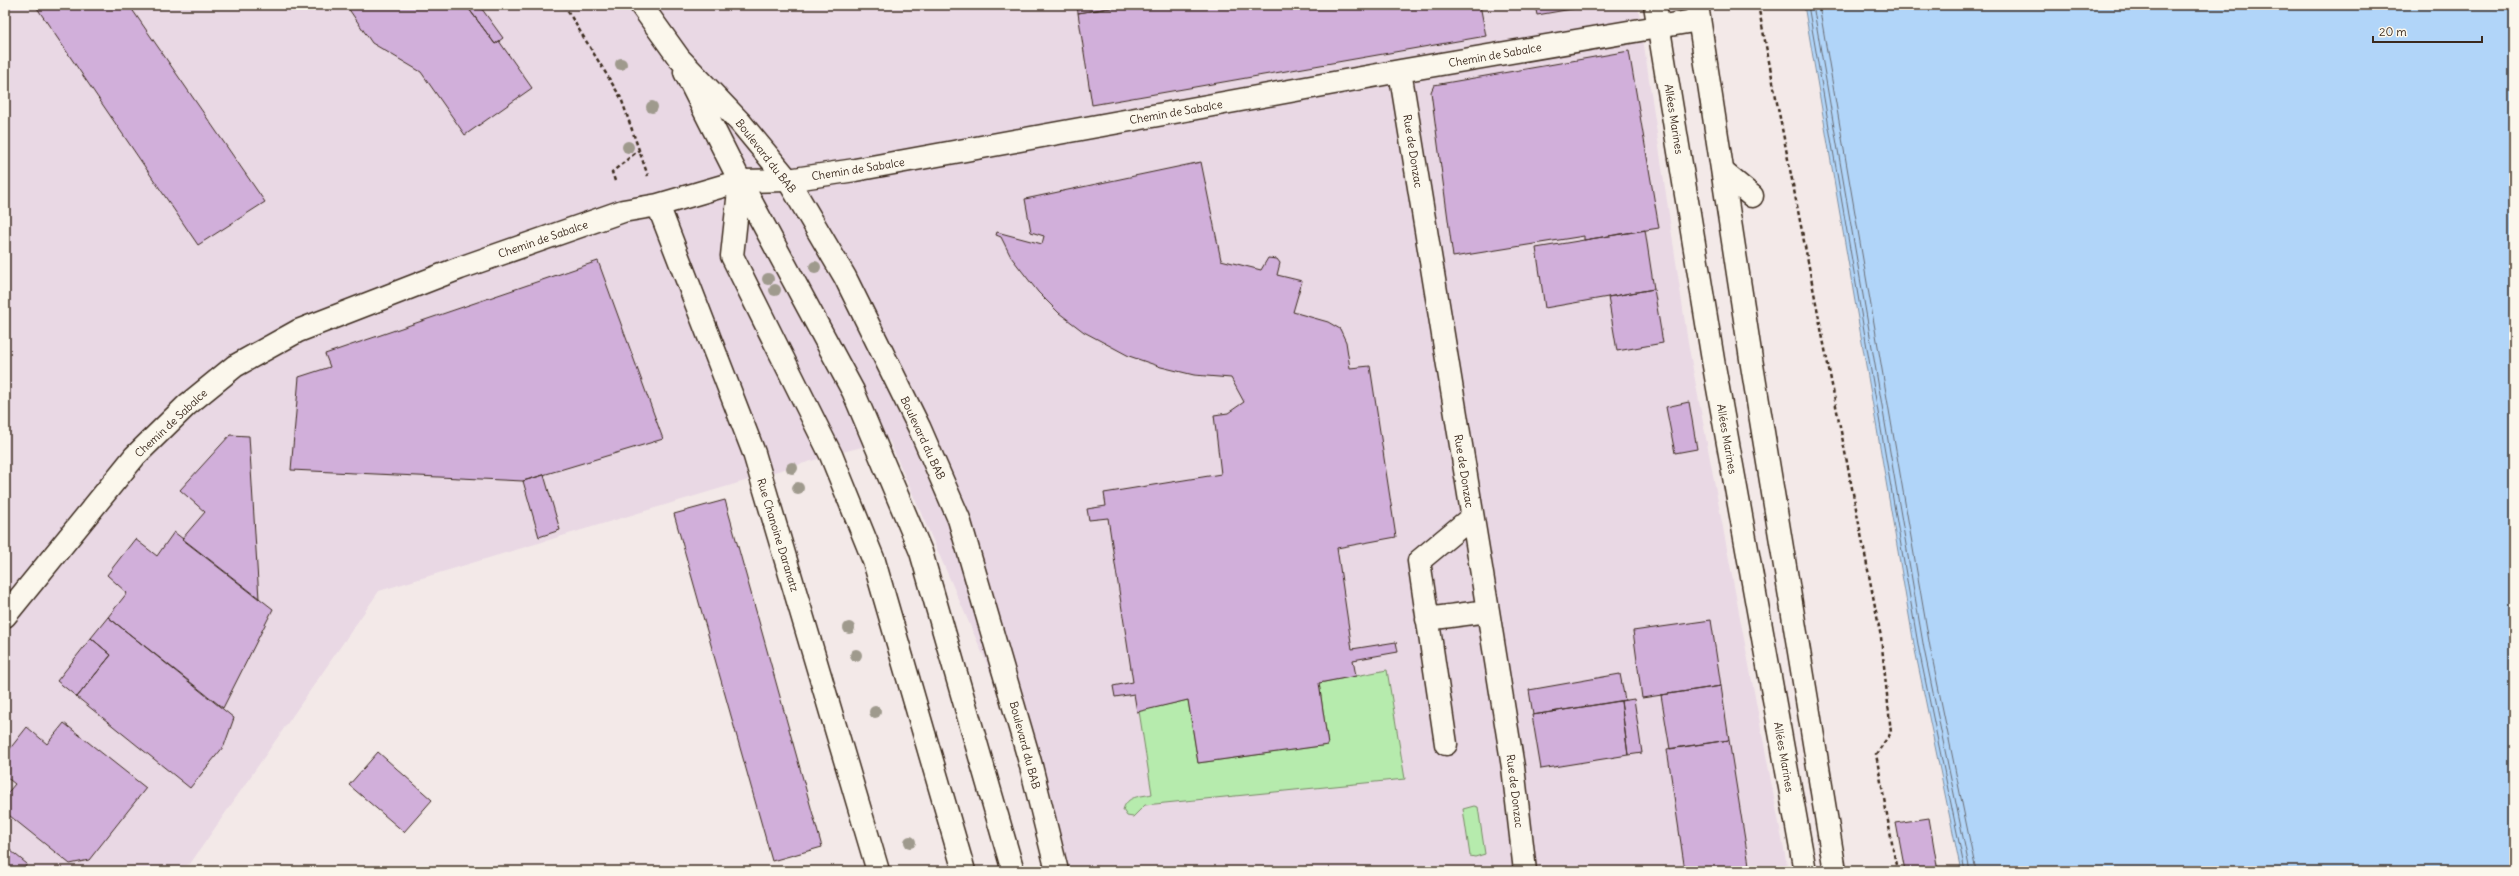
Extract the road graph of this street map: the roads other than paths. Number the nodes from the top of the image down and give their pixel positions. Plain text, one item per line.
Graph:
1 (641, 5) edge
2 (1655, 5) edge
3 (1698, 12) edge
4 (1659, 27) junction
5 (679, 58) junction
6 (1400, 71) junction
7 (1723, 172) junction
8 (788, 180) junction
9 (740, 181) junction
10 (1752, 196) dead end
11 (658, 205) junction
12 (1472, 518) junction
13 (1488, 611) junction
14 (5, 616) edge
15 (1427, 619) junction
16 (1446, 744) dead end
17 (878, 871) edge
18 (964, 871) edge
19 (1013, 871) edge
20 (1057, 871) edge
21 (1525, 871) edge
22 (1805, 871) edge
23 (1835, 871) edge

1 - 5 main road, Boulevard du BAB
2 - 4 main road, Allées Marines
3 - 4 main road, Chemin de Sabalce
3 - 7 main road
4 - 6 main road, Chemin de Sabalce
4 - 22 main road, Allées Marines
5 - 8 main road, Boulevard du BAB
5 - 9 main road, Boulevard du BAB
6 - 8 main road, Chemin de Sabalce
6 - 12 main road, Rue de Donzac
7 - 10 main road
7 - 23 main road
8 - 9 main road, Chemin de Sabalce
8 - 20 main road, Boulevard du BAB
9 - 11 main road, Chemin de Sabalce
9 - 18 main road
9 - 19 main road, Boulevard du BAB
11 - 14 main road, Chemin de Sabalce
11 - 17 main road, Rue Chanoine Daranatz
12 - 13 main road, Rue de Donzac
12 - 15 main road
13 - 15 main road
13 - 21 main road, Rue de Donzac
15 - 16 main road

